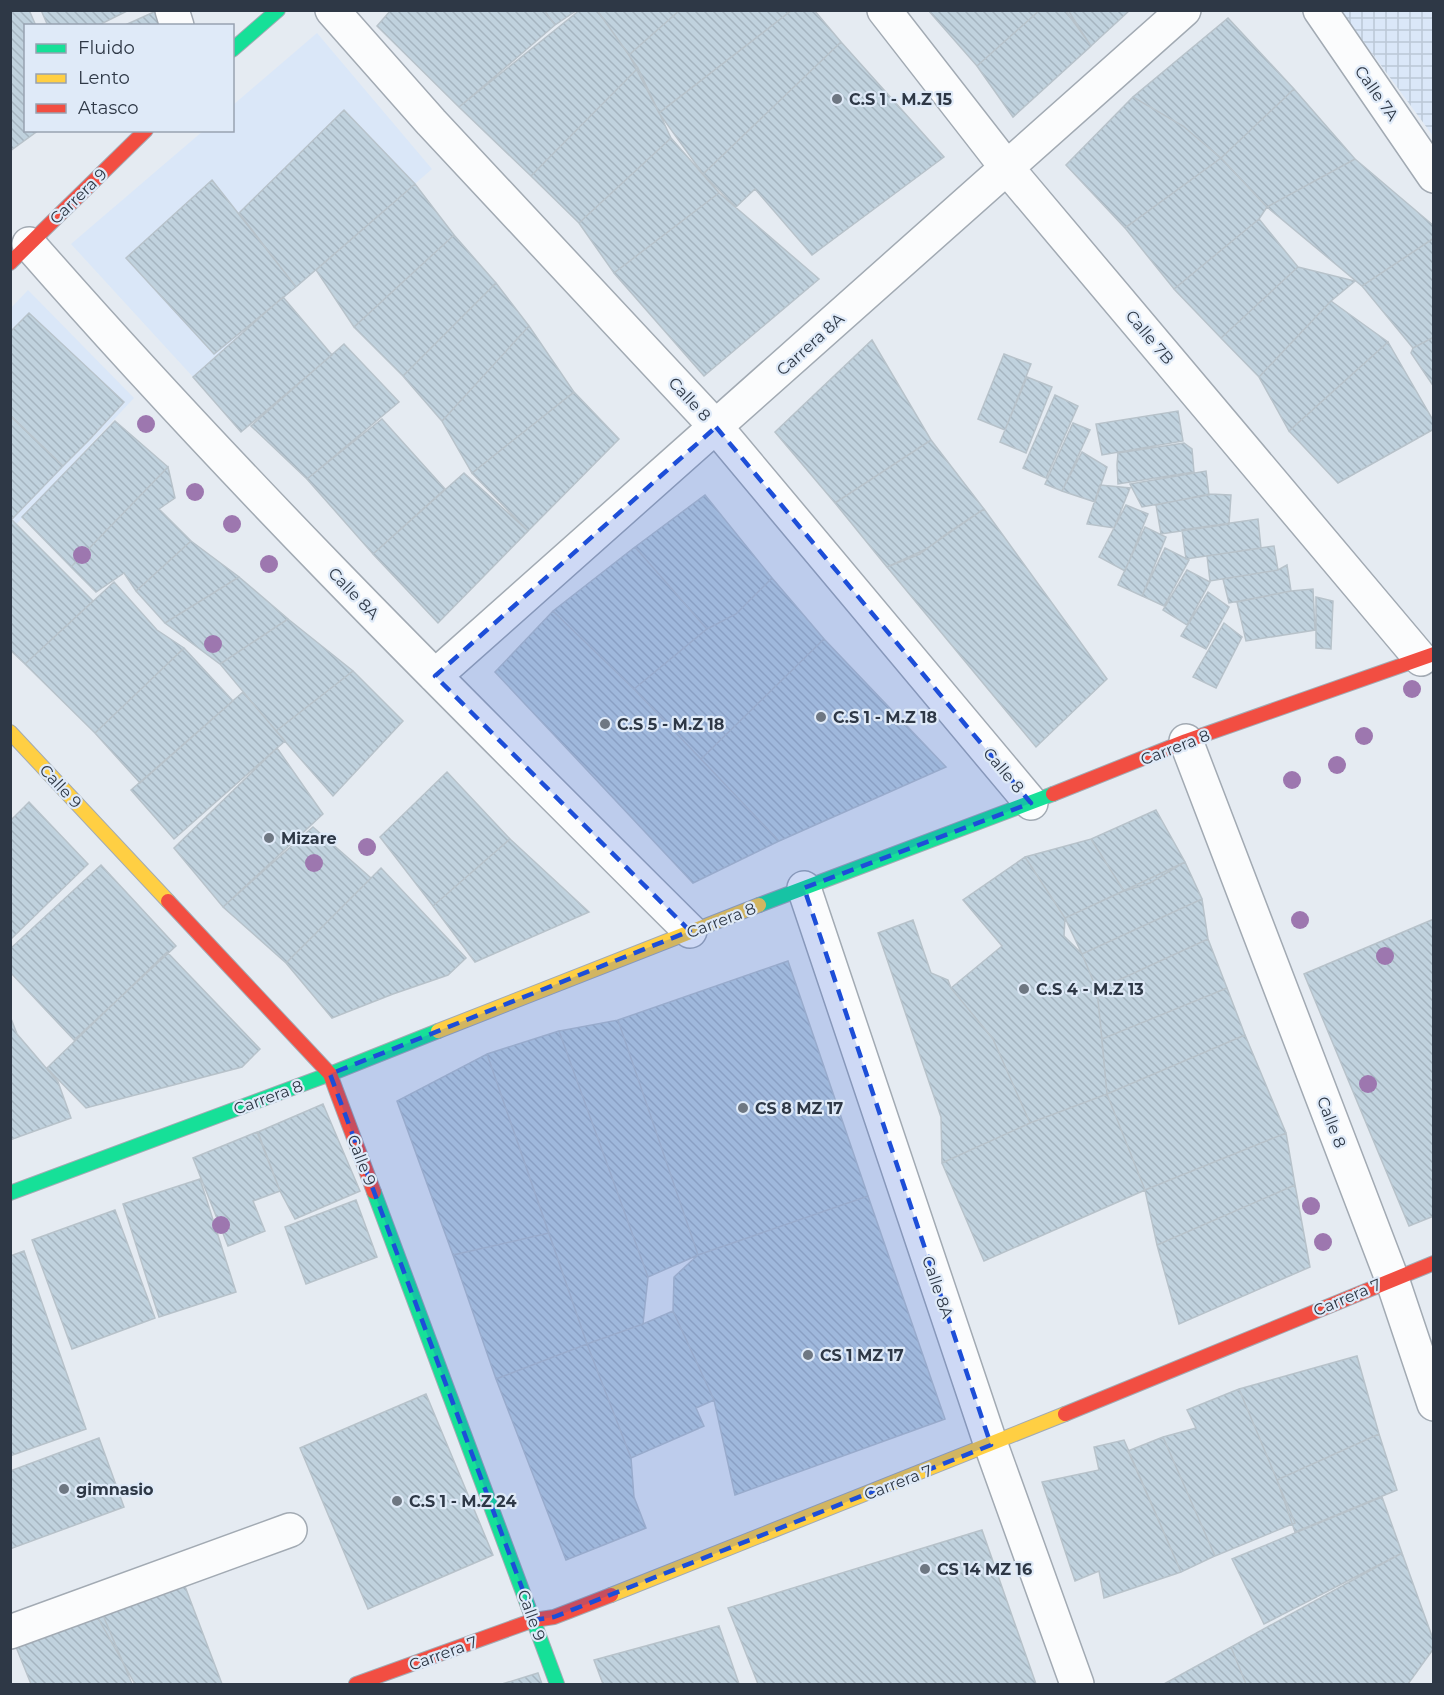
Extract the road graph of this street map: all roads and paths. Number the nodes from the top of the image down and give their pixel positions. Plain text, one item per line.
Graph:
1 (278, 10) edge
2 (332, 10) edge
3 (884, 10) edge
4 (1184, 10) edge
5 (1320, 10) edge
6 (234, 48) edge
7 (144, 132) edge
8 (1007, 168) junction
9 (1434, 176) edge
10 (20, 254) edge
11 (716, 427) junction
12 (1427, 657) edge
13 (435, 676) junction
14 (10, 732) edge
15 (1186, 741) junction
16 (1031, 803) junction
17 (804, 888) junction
18 (690, 931) junction
19 (330, 1074) junction
20 (10, 1193) edge
21 (1434, 1263) edge
22 (1392, 1279) junction
23 (1434, 1404) edge
24 (991, 1445) junction
25 (290, 1530) dead end
26 (534, 1620) junction
27 (10, 1632) edge
28 (356, 1684) edge
29 (557, 1684) edge
30 (1077, 1684) edge

1 - 6 street
2 - 11 street, Calle 8
3 - 8 street, Calle 7B
4 - 8 street, Carrera 8A
5 - 9 street, Calle 7A
7 - 10 street, Carrera 9
8 - 11 street, Carrera 8A
8 - 12 street, Calle 7B
10 - 13 street, Calle 8A
11 - 13 street, Carrera 8A
11 - 16 street, Calle 8
12 - 15 street, Carrera 8
13 - 18 street, Calle 8A
14 - 19 street, Calle 9
15 - 16 street, Carrera 8
15 - 22 street, Calle 8
16 - 17 street, Carrera 8
17 - 18 street, Carrera 8
17 - 24 street, Calle 8A
18 - 19 street, Carrera 8
19 - 20 street, Carrera 8
19 - 26 street, Calle 9
21 - 22 street, Carrera 7
22 - 23 street, Calle 8
22 - 24 street, Carrera 7
24 - 26 street, Carrera 7
24 - 30 street, Calle 8A
25 - 27 street
26 - 28 street, Carrera 7
26 - 29 street, Calle 9

